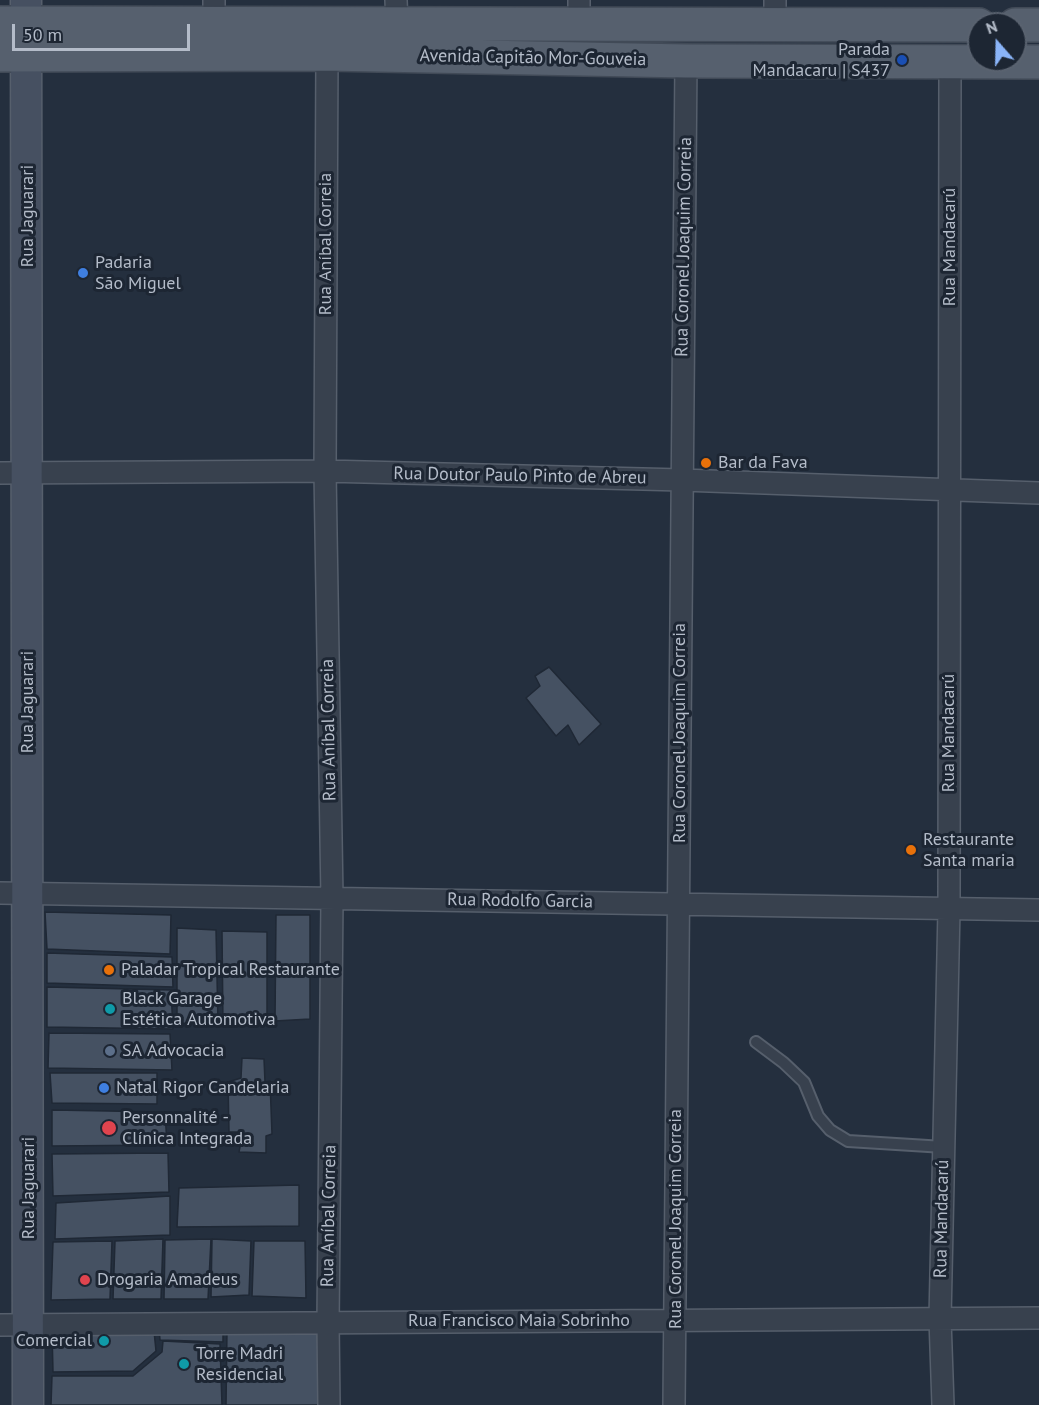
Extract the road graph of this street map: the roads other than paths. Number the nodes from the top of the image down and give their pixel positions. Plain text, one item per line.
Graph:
1 (214, 12) edge
2 (396, 12) edge
3 (579, 12) edge
4 (775, 12) edge
5 (967, 24) edge
6 (16, 31) edge
7 (327, 54) junction
8 (950, 60) junction
9 (686, 61) junction
10 (1039, 62) edge
11 (325, 471) junction
12 (14, 473) edge
13 (682, 480) junction
14 (949, 491) junction
15 (1039, 493) edge
16 (14, 893) edge
17 (332, 898) junction
18 (678, 904) junction
19 (949, 909) junction
20 (1039, 910) edge
21 (756, 1042) dead end
22 (944, 1147) junction
23 (1039, 1318) edge
24 (940, 1319) junction
25 (675, 1320) junction
26 (328, 1323) junction
27 (0, 1325) edge
28 (29, 1325) junction
29 (28, 1405) edge
30 (329, 1405) edge
31 (674, 1405) edge
32 (943, 1405) edge

1 - 2 main road, Avenida Capitão Mor-Gouveia
1 - 6 main road, Avenida Capitão Mor-Gouveia
2 - 3 main road, Avenida Capitão Mor-Gouveia
3 - 4 main road, Avenida Capitão Mor-Gouveia
4 - 5 main road, Avenida Capitão Mor-Gouveia
6 - 7 main road, Avenida Capitão Mor-Gouveia
6 - 12 main road, Rua Jaguarari
7 - 9 main road, Avenida Capitão Mor-Gouveia
7 - 11 street, Rua Aníbal Correia
8 - 9 main road, Avenida Capitão Mor-Gouveia
8 - 10 main road, Avenida Capitão Mor-Gouveia
8 - 14 street, Rua Mandacarú
9 - 13 street, Rua Coronel Joaquim Correia
11 - 12 street, Rua Doutor Paulo Pinto de Abreu
11 - 13 street, Rua Doutor Paulo Pinto de Abreu
11 - 17 street, Rua Aníbal Correia
12 - 16 main road, Rua Jaguarari
13 - 14 street, Rua Doutor Paulo Pinto de Abreu
13 - 18 street, Rua Coronel Joaquim Correia
14 - 15 street, Rua Doutor Paulo Pinto de Abreu
14 - 19 street, Rua Mandacarú
16 - 17 street, Rua Rodolfo Garcia
16 - 28 main road, Rua Jaguarari
17 - 18 street, Rua Rodolfo Garcia
17 - 26 street, Rua Aníbal Correia
18 - 19 street, Rua Rodolfo Garcia
18 - 25 street, Rua Coronel Joaquim Correia
19 - 20 street, Rua Rodolfo Garcia
19 - 22 street, Rua Mandacarú
21 - 22 lane
22 - 24 street, Rua Mandacarú
23 - 24 street, Rua Francisco Maia Sobrinho
24 - 25 street, Rua Francisco Maia Sobrinho
24 - 32 street, Rua Mandacarú
25 - 26 street, Rua Francisco Maia Sobrinho
25 - 31 street, Rua Coronel Joaquim Correia
26 - 28 street, Rua Francisco Maia Sobrinho
26 - 30 street, Rua Aníbal Correia
27 - 28 street, Rua Francisco Maia Sobrinho
28 - 29 main road, Rua Jaguarari

